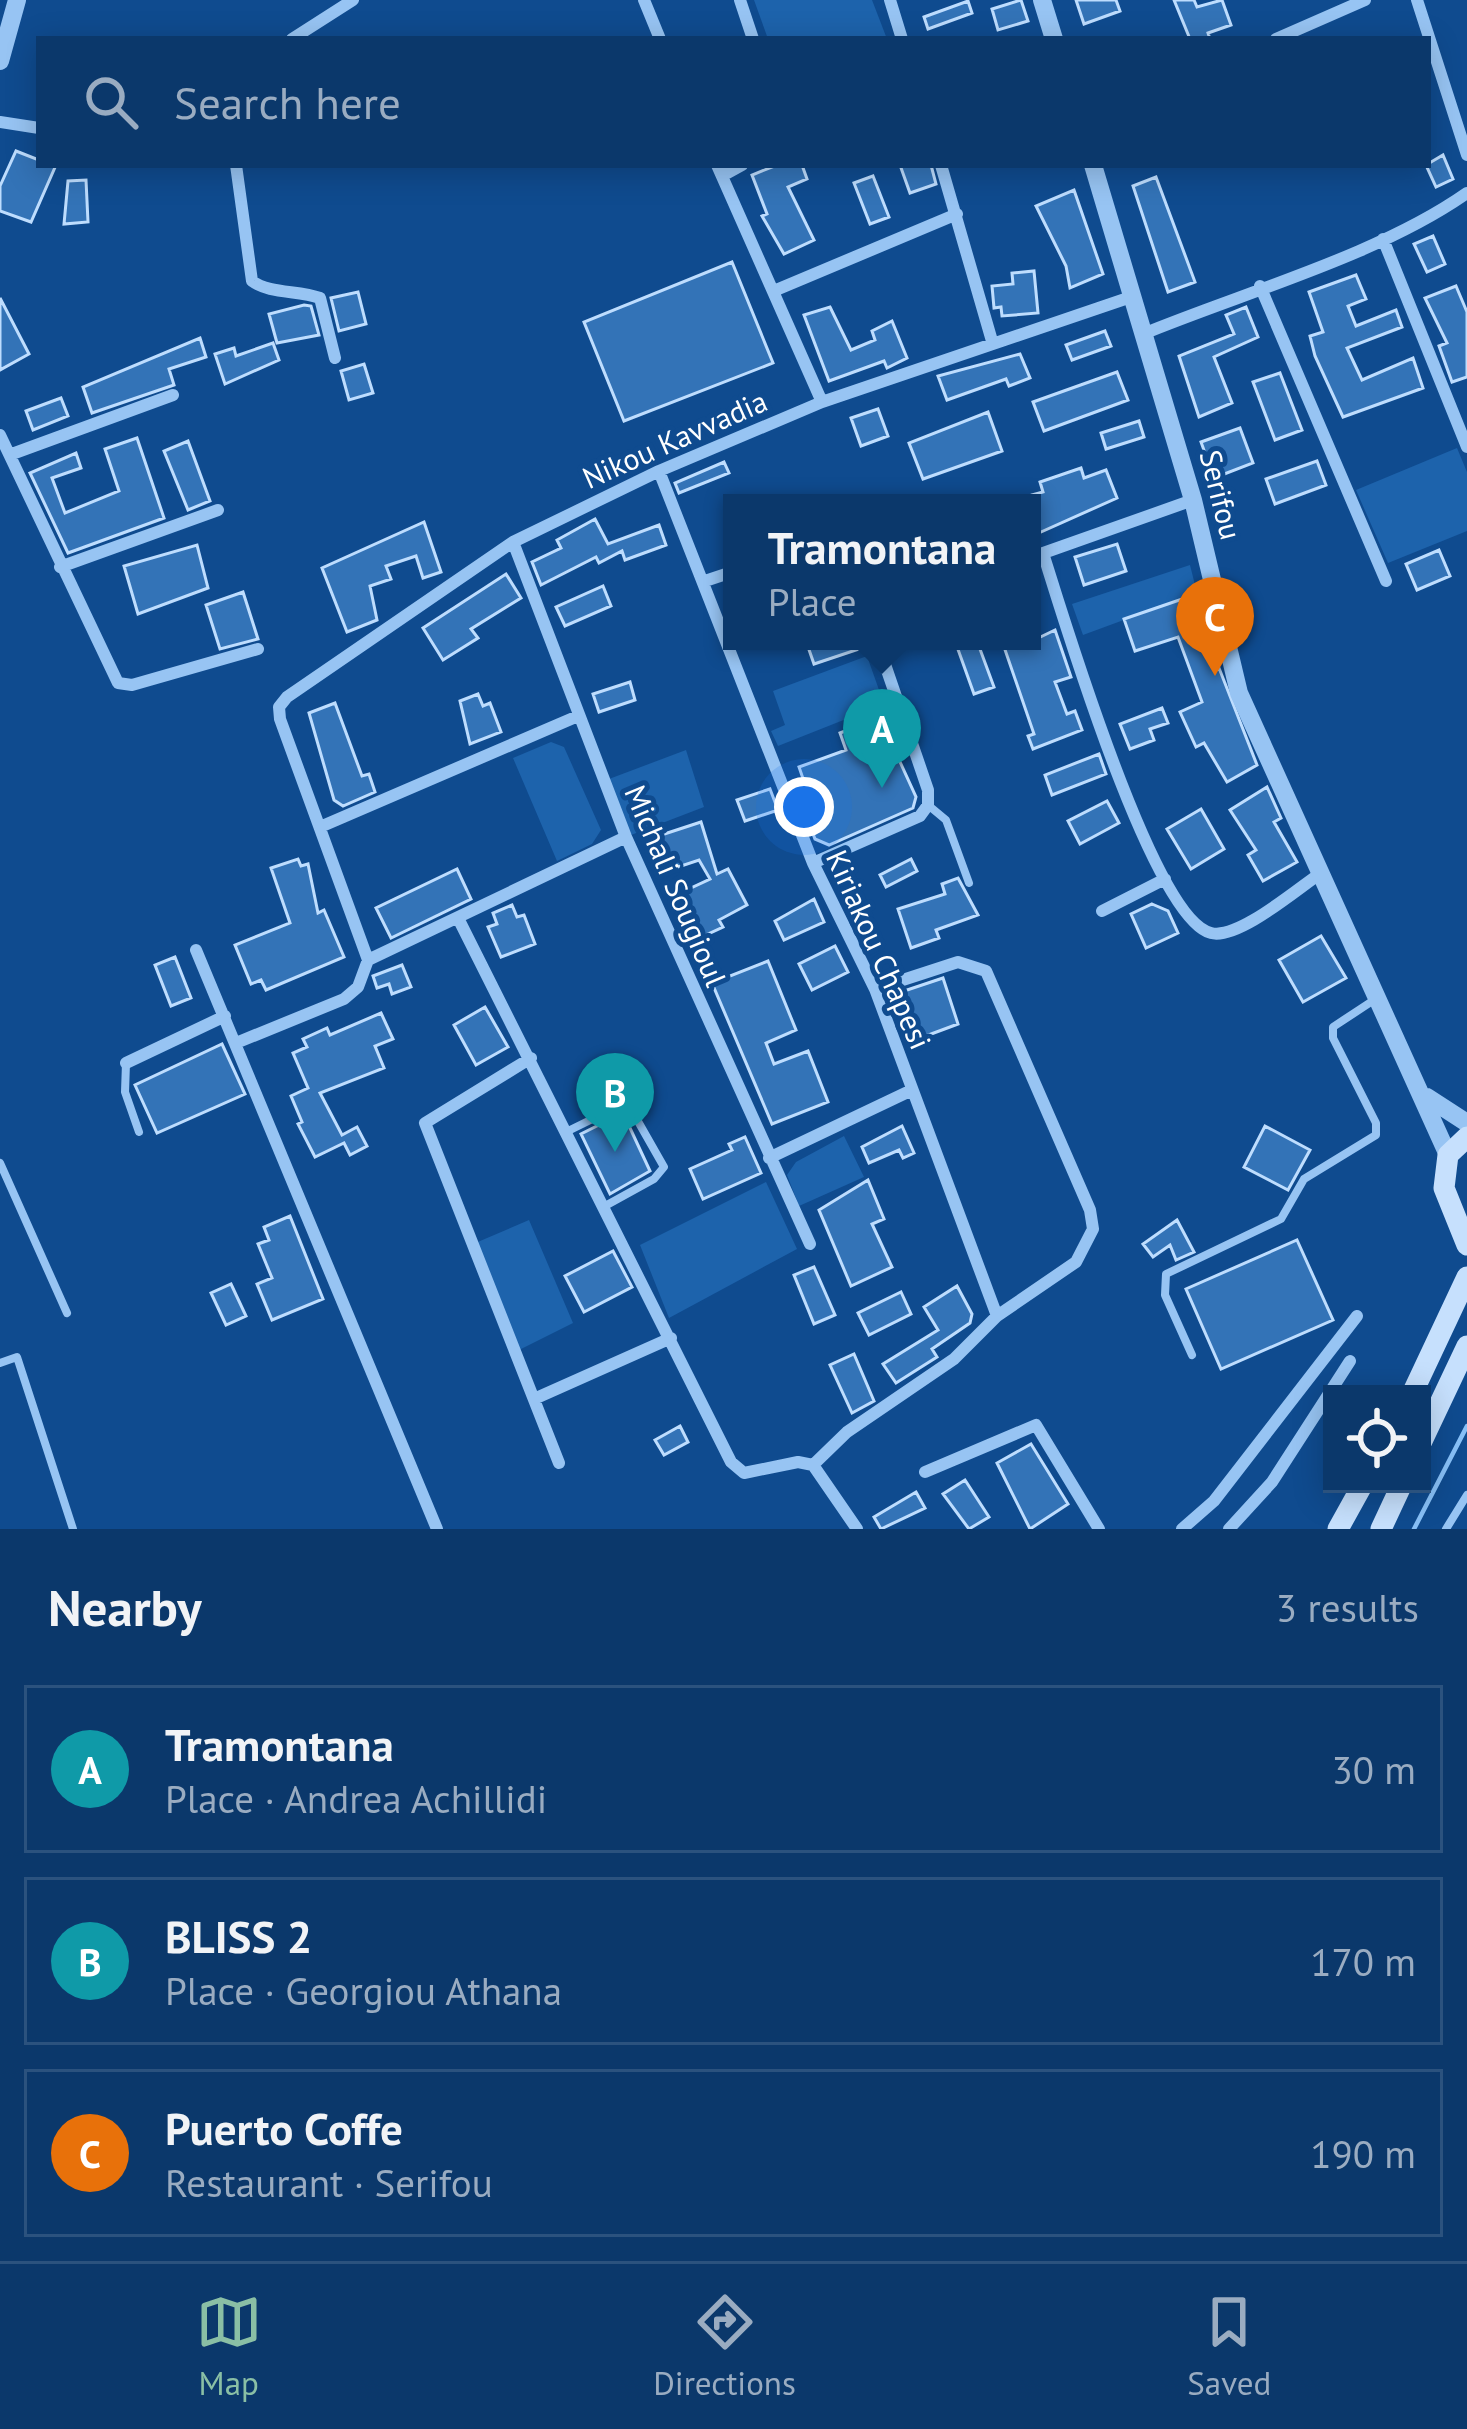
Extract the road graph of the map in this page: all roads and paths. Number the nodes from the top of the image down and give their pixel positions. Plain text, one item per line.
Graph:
1 (17, 0) edge
2 (353, 0) edge
3 (644, 0) edge
4 (740, 0) edge
5 (890, 0) edge
6 (1042, 0) edge
7 (1365, 0) edge
8 (1417, 0) edge
9 (297, 36) edge
10 (659, 36) edge
11 (753, 36) edge
12 (901, 36) edge
13 (1053, 36) edge
14 (1283, 36) edge
15 (1429, 36) edge
16 (1431, 43) edge
17 (0, 61) edge
18 (0, 122) edge
19 (36, 128) edge
20 (1466, 151) edge
21 (236, 168) edge
22 (942, 168) edge
23 (1095, 168) edge
24 (720, 170) edge
25 (1467, 193) edge
26 (957, 214) junction
27 (1382, 239) junction
28 (1260, 286) junction
29 (776, 290) junction
30 (1131, 297) junction
31 (1143, 334) junction
32 (992, 341) junction
33 (335, 358) dead end
34 (173, 394) dead end
35 (822, 402) junction
36 (0, 435) edge
37 (1467, 447) edge
38 (11, 454) junction
39 (659, 471) junction
40 (1193, 500) junction
41 (218, 510) dead end
42 (513, 542) junction
43 (1041, 554) edge
44 (1041, 566) edge
45 (60, 567) junction
46 (723, 575) edge
47 (705, 581) junction
48 (1386, 581) dead end
49 (723, 628) edge
50 (258, 649) dead end
51 (731, 650) edge
52 (880, 650) edge
53 (578, 716) junction
54 (928, 805) junction
55 (320, 827) junction
56 (626, 837) junction
57 (813, 863) junction
58 (1322, 873) junction
59 (1165, 879) junction
60 (969, 883) dead end
61 (1102, 911) dead end
62 (458, 918) junction
63 (196, 950) dead end
64 (368, 960) junction
65 (875, 988) junction
66 (1378, 997) junction
67 (225, 1016) junction
68 (236, 1043) junction
69 (531, 1058) junction
70 (126, 1064) joint
71 (912, 1090) junction
72 (1424, 1094) junction
73 (1467, 1123) edge
74 (568, 1131) junction
75 (139, 1132) dead end
76 (1467, 1137) edge
77 (1448, 1155) junction
78 (769, 1158) junction
79 (0, 1163) edge
80 (605, 1206) junction
81 (1465, 1236) edge
82 (809, 1244) dead end
83 (1467, 1277) edge
84 (67, 1312) dead end
85 (997, 1316) junction
86 (1357, 1316) dead end
87 (671, 1338) junction
88 (1467, 1346) edge
89 (1192, 1355) dead end
90 (1350, 1361) dead end
91 (0, 1363) edge
92 (1416, 1385) edge
93 (534, 1399) junction
94 (1431, 1423) edge
95 (559, 1463) dead end
96 (813, 1465) junction
97 (925, 1472) dead end
98 (1358, 1493) edge
99 (1398, 1493) edge
100 (1467, 1495) edge
101 (1214, 1501) junction
102 (1233, 1525) edge
103 (73, 1529) edge
104 (437, 1529) edge
105 (857, 1529) edge
106 (1099, 1529) edge
107 (1182, 1529) edge
108 (1338, 1529) edge
109 (1381, 1529) edge
110 (1446, 1529) edge

1 - 17 street
2 - 9 street
3 - 10 street
4 - 11 street
5 - 12 street
6 - 13 street
7 - 14 street
8 - 15 street
16 - 20 street
18 - 19 street
21 - 33 street
22 - 26 street
23 - 30 street, Serifou
24 - 29 street
25 - 27 street
26 - 29 street
26 - 32 street
27 - 28 street
27 - 37 street
28 - 31 street
28 - 48 street
29 - 35 street
30 - 31 street, Serifou
30 - 32 street, Nikou Kavvadia
31 - 40 street, Serifou
32 - 35 street, Nikou Kavvadia
34 - 38 street
35 - 39 street, Nikou Kavvadia
36 - 38 street
38 - 45 street
39 - 42 street, Nikou Kavvadia
39 - 47 street, Kiriakou Chapesi
40 - 43 street
40 - 58 street, Serifou
41 - 45 street
42 - 53 street, Michali Sougioul
42 - 55 street, Nikou Kavvadia
44 - 59 street
45 - 50 street
46 - 47 street
47 - 49 street, Kiriakou Chapesi
51 - 57 street, Kiriakou Chapesi
52 - 54 street
53 - 55 street
53 - 56 street, Michali Sougioul
54 - 57 street
54 - 60 lane
55 - 64 street
56 - 62 street
56 - 78 street, Michali Sougioul
57 - 65 street, Kiriakou Chapesi
58 - 59 street
58 - 66 street, Serifou
59 - 61 street
62 - 64 street
62 - 69 street
63 - 67 street
64 - 68 street
65 - 71 street, Kiriakou Chapesi
65 - 85 street
66 - 72 street, Serifou
66 - 89 lane
67 - 68 street
67 - 70 street
68 - 104 street
69 - 74 street
69 - 93 street
70 - 75 lane
71 - 78 street
71 - 85 street, Kiriakou Chapesi
72 - 73 street
72 - 77 street, Serifou
74 - 80 street
74 - 80 lane
76 - 77 main road
77 - 81 main road
78 - 82 street, Michali Sougioul
79 - 84 lane
80 - 87 street
83 - 92 main road
85 - 96 street
86 - 101 street
87 - 93 street
87 - 96 street
88 - 94 main road
90 - 102 street
91 - 103 lane
93 - 95 street
96 - 105 street
97 - 106 street
98 - 108 main road
99 - 109 main road
100 - 110 lane
101 - 102 street
101 - 107 street

